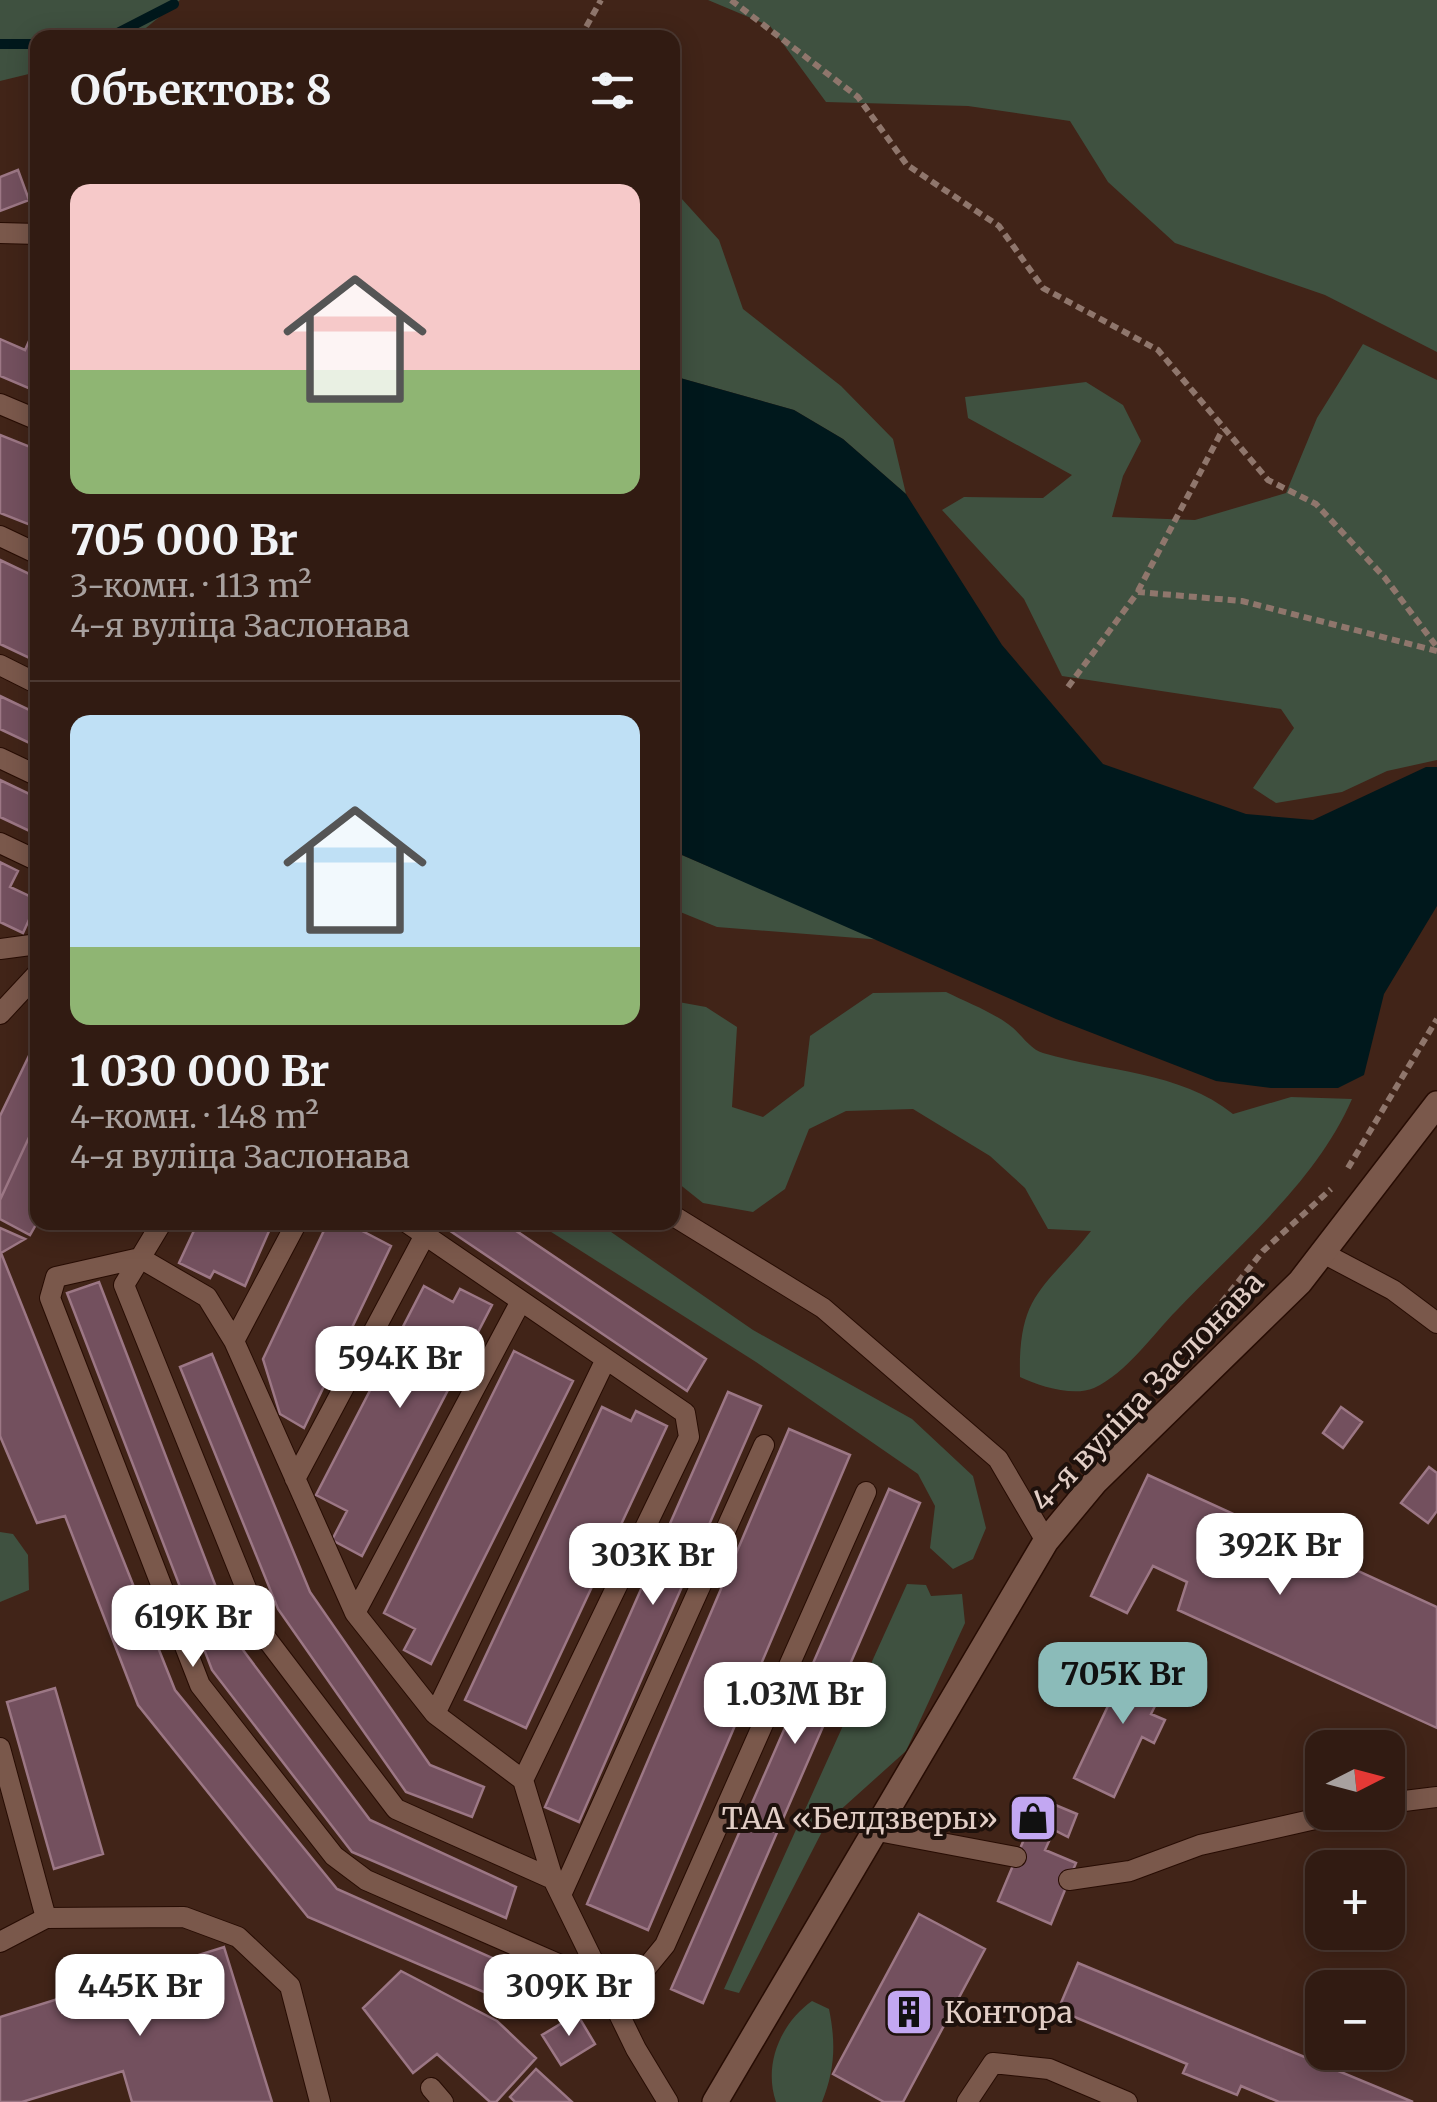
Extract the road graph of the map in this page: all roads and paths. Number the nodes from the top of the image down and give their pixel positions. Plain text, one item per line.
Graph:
1 (602, 0) edge
2 (731, 0) edge
3 (585, 30) edge
4 (0, 233) edge
5 (30, 234) edge
6 (0, 404) edge
7 (30, 417) edge
8 (1224, 428) junction
9 (0, 536) edge
10 (30, 550) edge
11 (1138, 592) junction
12 (1437, 649) edge
13 (0, 665) edge
14 (30, 680) edge
15 (1068, 688) dead end
16 (0, 758) edge
17 (30, 772) edge
18 (0, 842) edge
19 (30, 857) edge
20 (30, 945) edge
21 (0, 949) edge
22 (30, 982) edge
23 (0, 1014) edge
24 (1437, 1019) edge
25 (1437, 1104) edge
26 (680, 1219) edge
27 (157, 1230) edge
28 (292, 1230) edge
29 (417, 1230) edge
30 (425, 1236) junction
31 (1323, 1253) junction
32 (140, 1258) junction
33 (520, 1301) junction
34 (1437, 1323) edge
35 (234, 1341) junction
36 (606, 1359) junction
37 (1174, 1362) dead end
38 (764, 1445) dead end
39 (295, 1479) junction
40 (866, 1492) dead end
41 (1046, 1541) junction
42 (355, 1613) junction
43 (435, 1714) junction
44 (0, 1748) edge
45 (523, 1780) junction
46 (1437, 1797) edge
47 (1405, 1802) edge
48 (1305, 1821) edge
49 (878, 1831) junction
50 (1016, 1857) dead end
51 (1070, 1880) dead end
52 (557, 1887) junction
53 (46, 1918) junction
54 (0, 1942) edge
55 (604, 1984) junction
56 (615, 2006) junction
57 (320, 2102) edge
58 (668, 2102) edge
59 (715, 2102) edge
60 (967, 2102) edge
61 (1128, 2102) edge

1 - 3 path
2 - 8 path
4 - 5 lane
6 - 7 lane
8 - 11 path
8 - 12 path
9 - 10 lane
11 - 12 path
11 - 15 path
13 - 14 lane
16 - 17 lane
18 - 19 lane
20 - 21 lane
22 - 23 lane
24 - 37 path
25 - 31 street, 4-я вуліца Заслонава
26 - 41 lane
27 - 32 lane
28 - 35 lane
29 - 30 lane
30 - 33 lane
30 - 39 lane
31 - 34 lane
31 - 41 street, 4-я вуліца Заслонава
32 - 35 lane
32 - 52 lane
32 - 55 lane
33 - 36 lane
33 - 42 lane
35 - 39 lane
36 - 43 lane
36 - 45 lane
38 - 52 lane
39 - 42 lane
40 - 56 lane
41 - 49 street, 4-я вуліца Заслонава
42 - 43 lane
43 - 45 lane
44 - 53 lane
45 - 52 lane
46 - 47 lane
48 - 51 lane
49 - 50 lane
49 - 59 street, 4-я вуліца Заслонава
52 - 55 lane
53 - 54 lane
53 - 57 lane
55 - 56 lane
56 - 58 lane
60 - 61 lane

